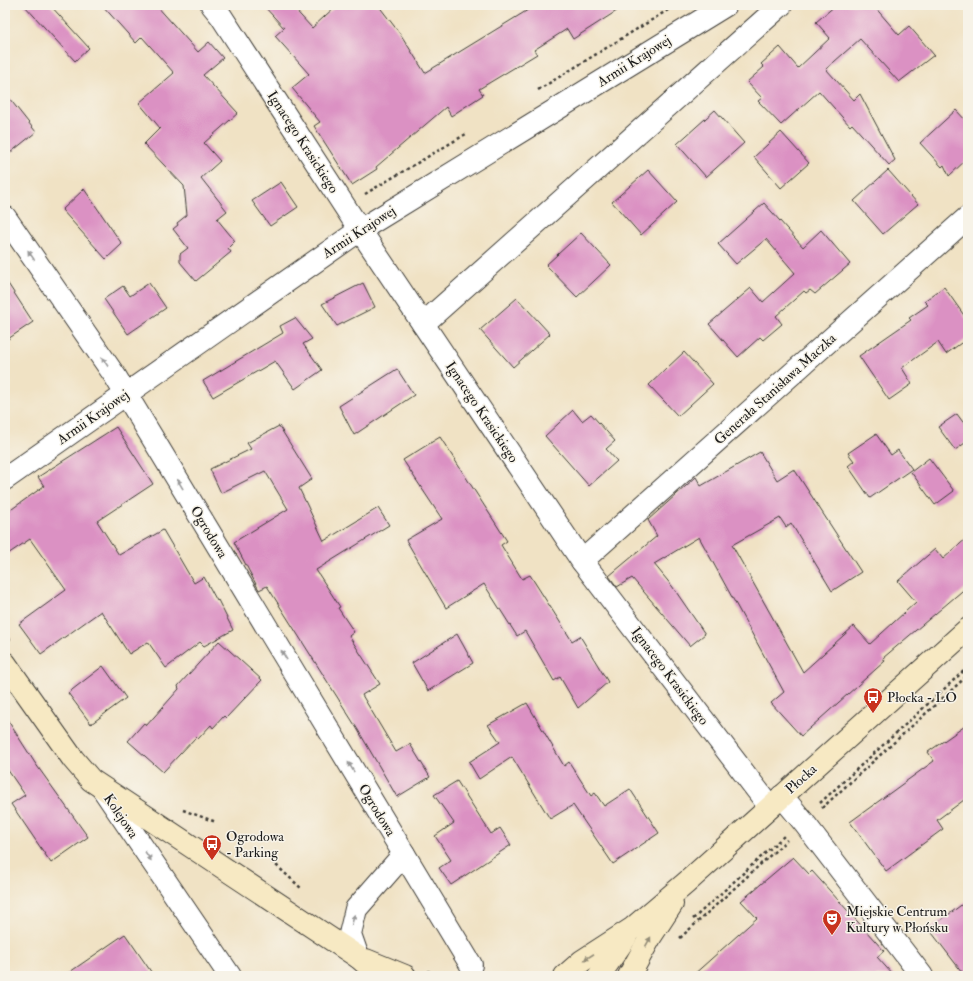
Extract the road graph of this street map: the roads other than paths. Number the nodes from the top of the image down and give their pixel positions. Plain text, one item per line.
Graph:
1 (212, 5) edge
2 (726, 5) edge
3 (781, 5) edge
4 (5, 216) edge
5 (968, 217) edge
6 (360, 230) junction
7 (423, 324) junction
8 (126, 395) junction
9 (5, 479) edge
10 (582, 560) junction
11 (968, 629) edge
12 (9, 654) edge
13 (103, 789) junction
14 (776, 801) junction
15 (404, 854) junction
16 (686, 883) junction
17 (633, 928) junction
18 (358, 957) junction
19 (471, 966) dead end
20 (230, 976) edge
21 (380, 976) edge
22 (406, 976) edge
23 (565, 976) edge
24 (599, 976) edge
25 (629, 976) edge
26 (922, 976) edge

1 - 6 street, Ignacego Krasickiego
2 - 6 street, Armii Krajowej
3 - 7 street
8 -> 4 street, Ogrodowa
5 - 10 street, Generała Stanisława Maczka
6 - 7 street, Ignacego Krasickiego
6 - 8 street, Armii Krajowej
7 - 10 street, Ignacego Krasickiego
8 - 9 street, Armii Krajowej
15 -> 8 street, Ogrodowa
10 - 14 street, Ignacego Krasickiego
11 - 14 street, Płocka
12 - 13 street, Kolejowa
13 - 18 street
13 -> 20 street, Kolejowa
14 - 16 street, Płocka
14 - 26 street, Ignacego Krasickiego
18 -> 15 street
15 - 19 street, Ogrodowa
16 - 17 street, Płocka
25 -> 16 street
17 -> 23 street, Płocka
17 - 24 street, Płocka
18 - 21 street
18 - 22 street

